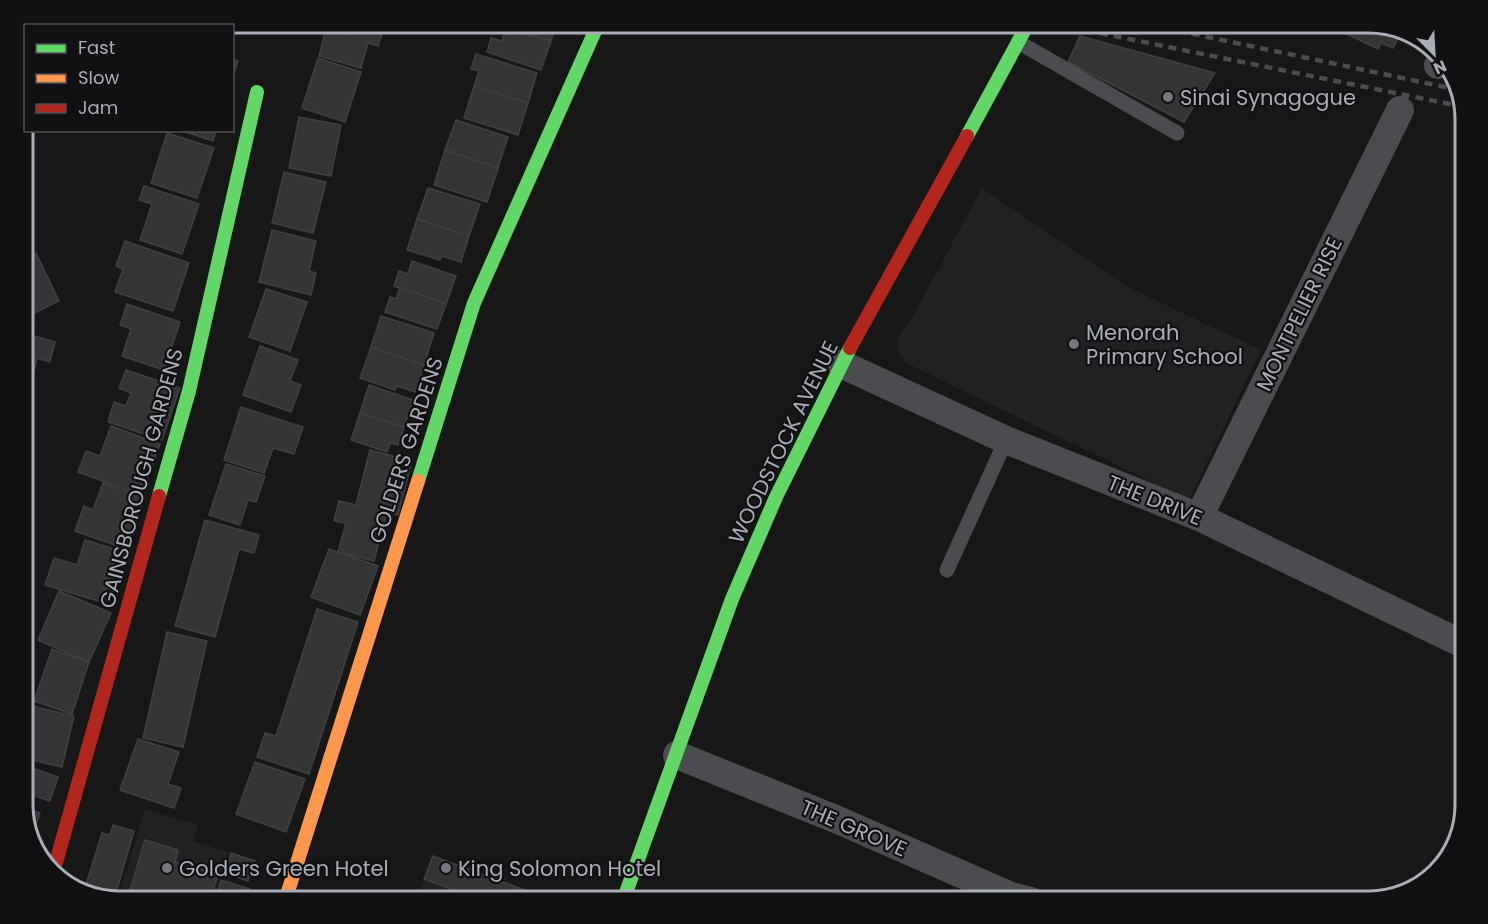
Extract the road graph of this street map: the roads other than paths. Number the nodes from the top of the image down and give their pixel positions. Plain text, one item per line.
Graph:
1 (593, 33) edge
2 (1023, 33) edge
3 (1018, 42) junction
4 (257, 92) dead end
5 (1400, 110) dead end
6 (1177, 133) dead end
7 (841, 364) junction
8 (1006, 440) junction
9 (1199, 517) junction
10 (947, 570) dead end
11 (1455, 640) edge
12 (677, 754) junction
13 (56, 863) edge
14 (288, 891) edge
15 (627, 891) edge
16 (1000, 891) edge

1 - 14 street, GOLDERS GARDENS
2 - 3 street, WOODSTOCK AVENUE
3 - 6 lane
3 - 7 street, WOODSTOCK AVENUE
4 - 13 street, GAINSBOROUGH GARDENS
5 - 9 street, MONTPELIER RISE
7 - 8 street, THE DRIVE
7 - 12 street, WOODSTOCK AVENUE
8 - 9 street, THE DRIVE
8 - 10 lane
9 - 11 street, THE DRIVE
12 - 15 street, WOODSTOCK AVENUE
12 - 16 street, THE GROVE

